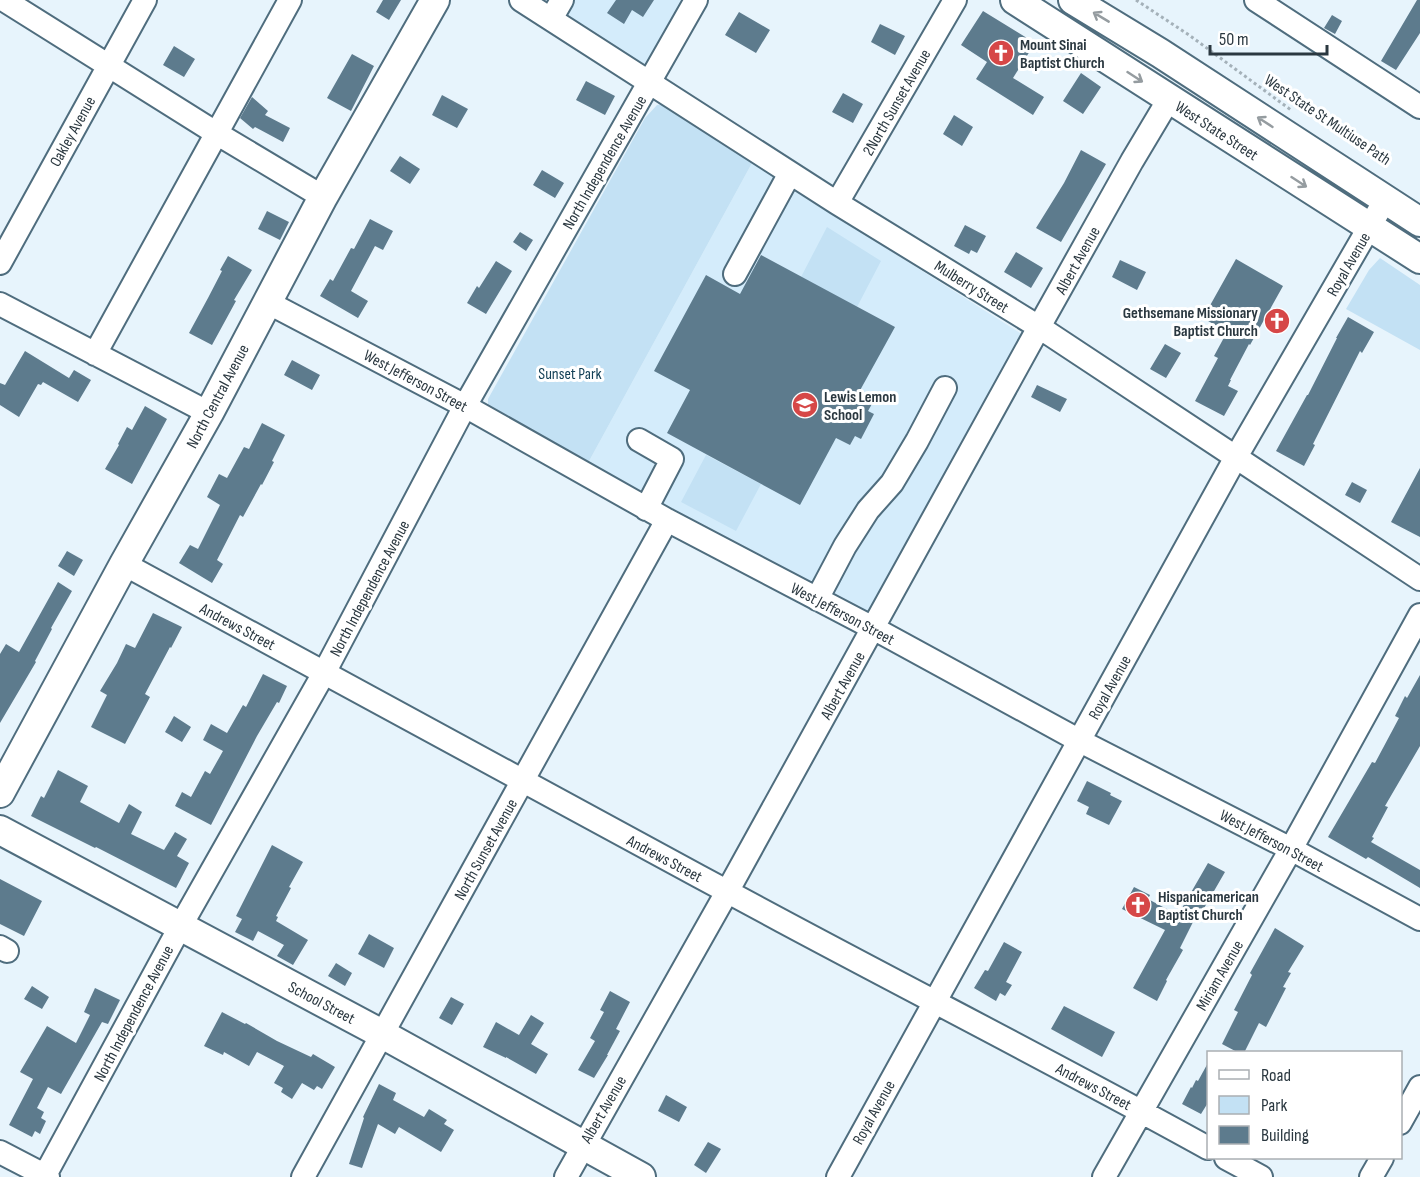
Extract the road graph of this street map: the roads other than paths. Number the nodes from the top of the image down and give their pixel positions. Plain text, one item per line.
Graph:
1 (4, 0) edge
2 (145, 0) edge
3 (290, 0) edge
4 (435, 0) edge
5 (521, 0) edge
6 (562, 0) edge
7 (696, 0) edge
8 (955, 0) edge
9 (1015, 0) edge
10 (1073, 0) edge
11 (1256, 0) edge
12 (0, 8) edge
13 (551, 20) junction
14 (107, 66) junction
15 (650, 82) junction
16 (1169, 99) junction
17 (1420, 107) edge
18 (216, 133) junction
19 (790, 173) junction
20 (323, 197) junction
21 (1385, 200) junction
22 (837, 203) junction
23 (1420, 222) edge
24 (1370, 227) junction
25 (1420, 259) edge
26 (0, 263) edge
27 (735, 274) dead end
28 (267, 302) junction
29 (1, 308) edge
30 (1039, 327) junction
31 (95, 354) junction
32 (945, 388) dead end
33 (465, 406) junction
34 (208, 413) junction
35 (639, 440) dead end
36 (1236, 457) junction
37 (646, 509) junction
38 (667, 520) junction
39 (124, 564) junction
40 (1420, 579) edge
41 (817, 599) junction
42 (1420, 615) edge
43 (873, 628) junction
44 (324, 673) junction
45 (1080, 741) junction
46 (522, 781) junction
47 (0, 793) edge
48 (0, 830) edge
49 (1291, 849) junction
50 (727, 892) junction
51 (1420, 919) edge
52 (180, 927) junction
53 (934, 1003) junction
54 (382, 1034) junction
55 (1420, 1087) edge
56 (1141, 1111) junction
57 (1402, 1121) edge
58 (583, 1145) junction
59 (1207, 1147) edge
60 (0, 1152) edge
61 (1228, 1159) edge
62 (1381, 1159) edge
63 (46, 1176) edge
64 (303, 1177) edge
65 (566, 1177) edge
66 (642, 1177) edge
67 (838, 1177) edge
68 (1104, 1177) edge
69 (1261, 1177) edge
70 (1371, 1177) edge

1 - 12 street
1 - 14 street
2 - 14 street, Oakley Avenue
3 - 18 street
4 - 20 main road, North Central Avenue
5 - 13 street, Mulberry Street
6 - 13 street
7 - 15 street, North Independence Avenue
8 - 22 street, 2North Sunset Avenue
9 -> 16 main road, West State Street
21 -> 10 main road, West State Street
11 - 17 street
13 - 15 street, Mulberry Street
14 - 18 street
14 - 26 street, Oakley Avenue
15 - 19 street, Mulberry Street
15 - 33 street, North Independence Avenue
16 -> 24 main road, West State Street
16 - 30 street, Albert Avenue
18 - 20 street
18 - 31 street
19 - 22 street, Mulberry Street
19 - 27 street
20 - 28 main road, North Central Avenue
21 - 23 main road, West State Street
21 - 24 street, Royal Avenue
22 - 30 street, Mulberry Street
24 - 25 main road, West State Street
24 - 36 street, Royal Avenue
28 - 33 street, West Jefferson Street
28 - 34 main road, North Central Avenue
29 - 31 street
30 - 36 street, Mulberry Street
30 - 43 street, Albert Avenue
31 - 34 street
32 - 41 street
33 - 37 street, West Jefferson Street
33 - 44 street, North Independence Avenue
34 - 39 main road, North Central Avenue
35 - 37 street
36 - 40 street, Mulberry Street
36 - 45 street, Royal Avenue
37 - 38 street, West Jefferson Street
38 - 41 street, West Jefferson Street
38 - 46 street, North Sunset Avenue
39 - 44 street, Andrews Street
39 - 47 main road, North Central Avenue
41 - 43 street, West Jefferson Street
42 - 49 street, Miriam Avenue
43 - 45 street, West Jefferson Street
43 - 50 street, Albert Avenue
44 - 46 street, Andrews Street
44 - 52 street, North Independence Avenue
45 - 49 street, West Jefferson Street
45 - 53 street, Royal Avenue
46 - 50 street, Andrews Street
46 - 54 street, North Sunset Avenue
48 - 52 main road, School Street
49 - 51 street, West Jefferson Street
49 - 56 street, Miriam Avenue
50 - 53 street, Andrews Street
50 - 58 street, Albert Avenue
52 - 54 main road, School Street
52 - 63 street, North Independence Avenue
53 - 56 street, Andrews Street
53 - 67 street, Royal Avenue
54 - 58 main road, School Street
54 - 64 street, North Sunset Avenue
55 - 57 street
56 - 59 street, Andrews Street
56 - 68 street, Miriam Avenue
58 - 65 street, Albert Avenue
58 - 66 main road, School Street
60 - 63 street
61 - 69 street
62 - 70 street

